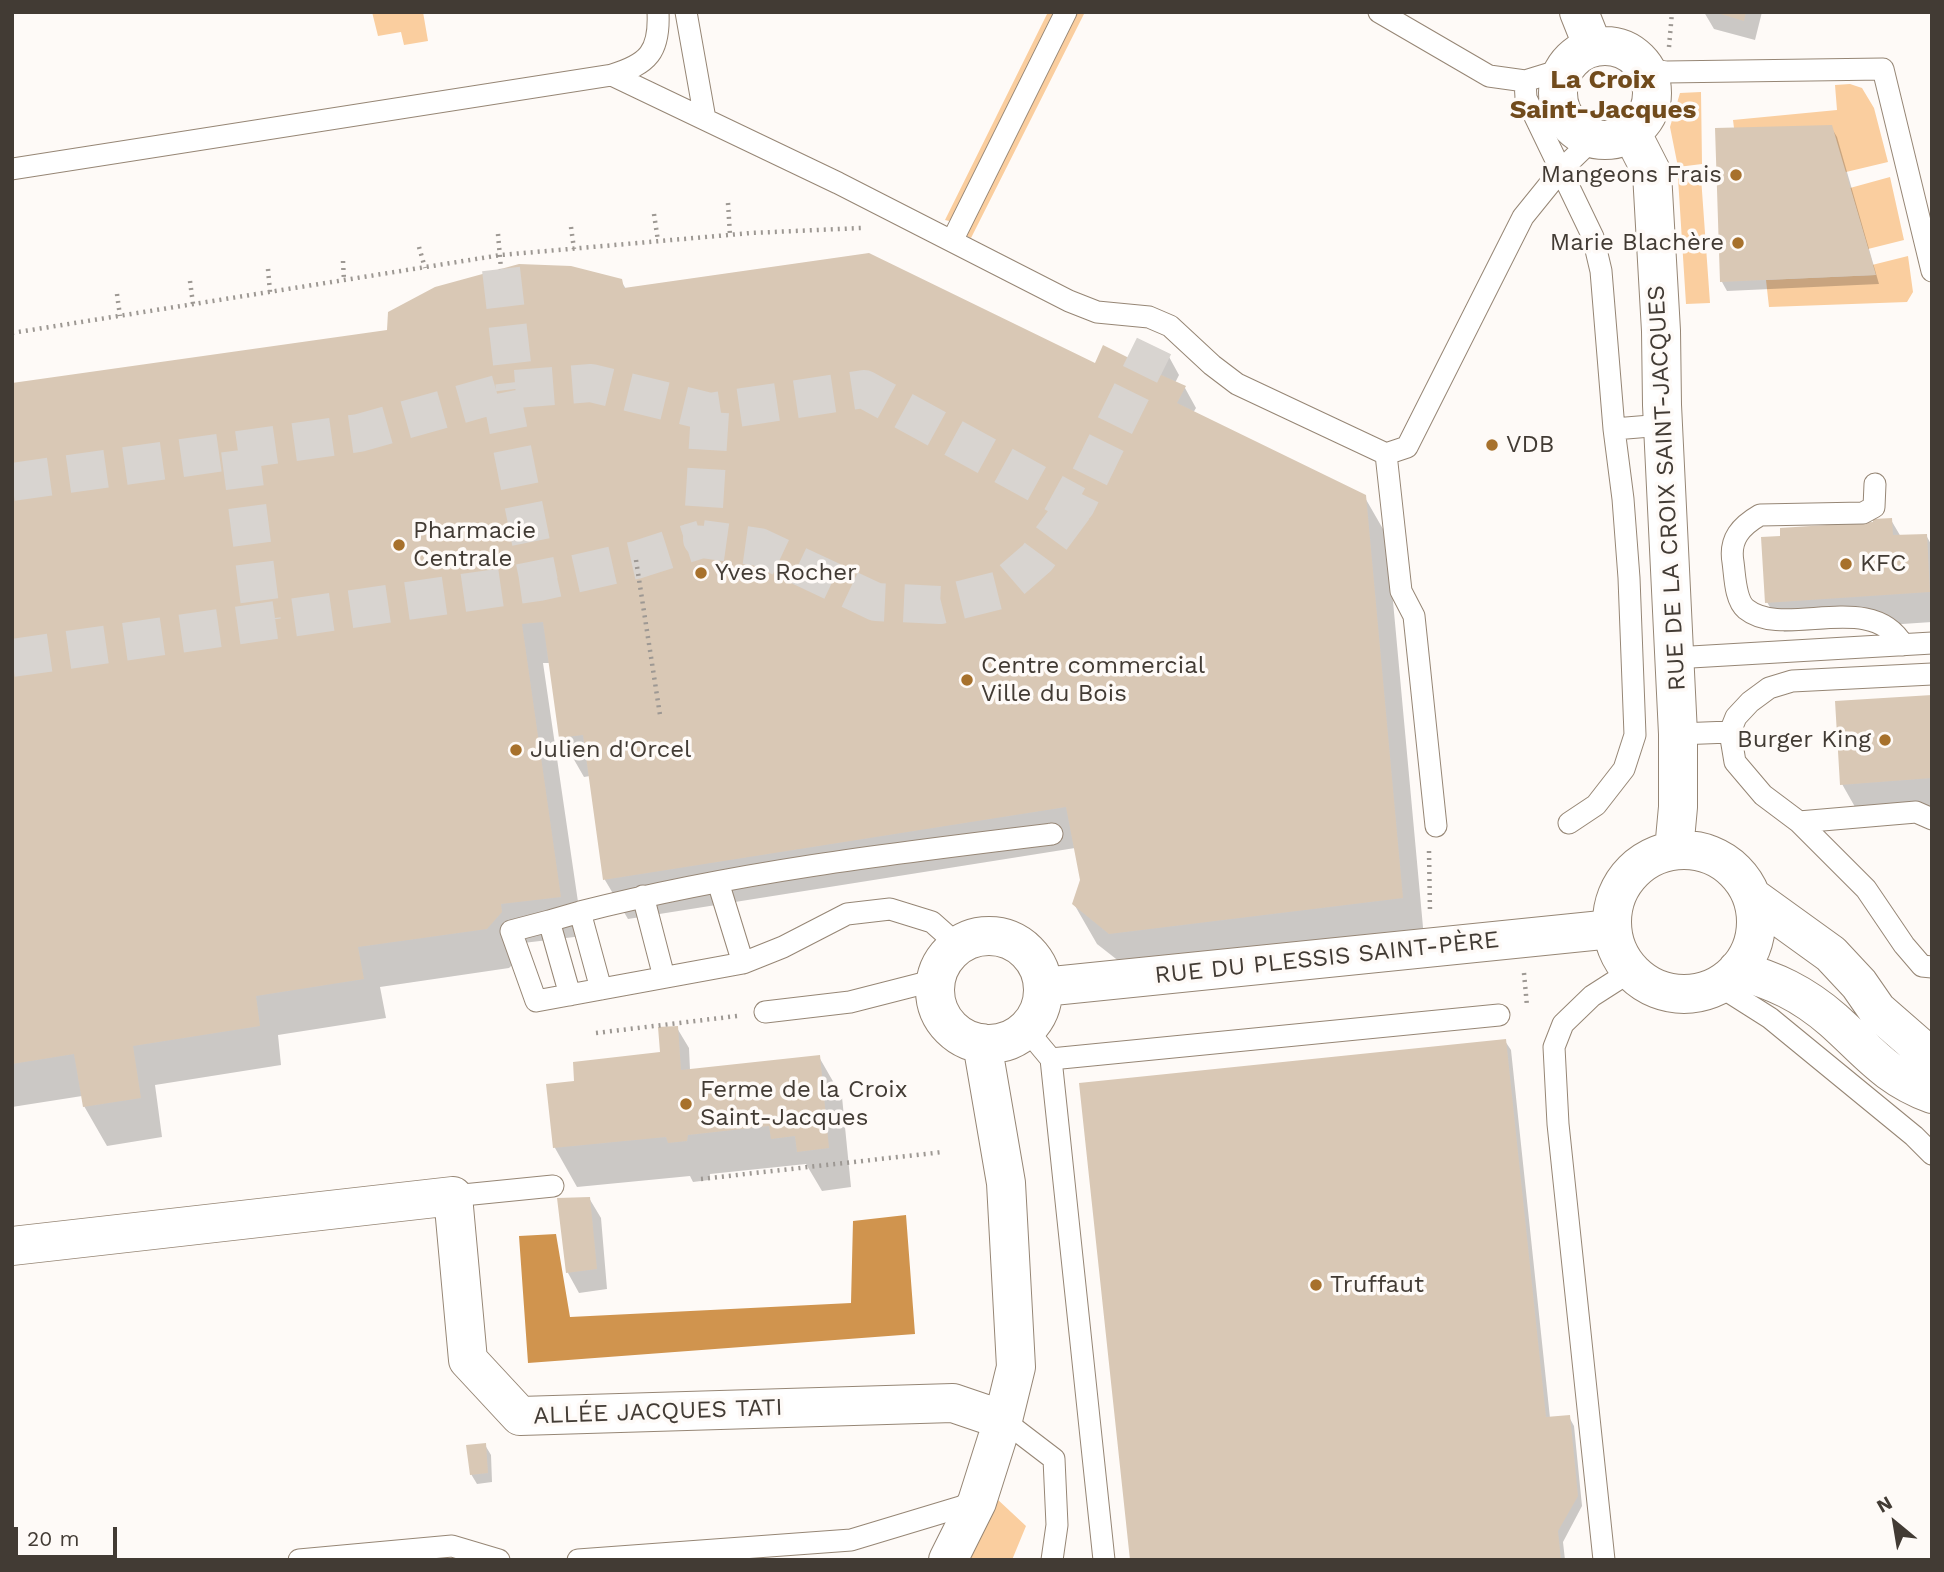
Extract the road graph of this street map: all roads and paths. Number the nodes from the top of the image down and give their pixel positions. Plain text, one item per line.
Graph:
1 (658, 12) edge
2 (686, 12) edge
3 (1066, 12) edge
4 (1579, 12) edge
5 (1386, 14) edge
6 (1578, 58) junction
7 (1646, 69) junction
8 (612, 75) junction
9 (1525, 81) junction
10 (705, 120) junction
11 (1631, 132) junction
12 (1593, 139) junction
13 (12, 169) edge
14 (1561, 170) junction
15 (728, 203) dead end
16 (654, 215) dead end
17 (571, 227) dead end
18 (867, 232) dead end
19 (498, 234) dead end
20 (730, 235) junction
21 (952, 241) junction
22 (657, 242) junction
23 (419, 247) dead end
24 (574, 249) junction
25 (502, 255) junction
26 (343, 261) dead end
27 (425, 268) junction
28 (268, 269) dead end
29 (501, 270) tunnel mouth
30 (1932, 271) edge
31 (190, 281) dead end
32 (344, 281) junction
33 (270, 292) junction
34 (117, 294) dead end
35 (193, 304) junction
36 (120, 316) junction
37 (12, 333) edge
38 (1663, 425) junction
39 (1614, 429) junction
40 (1386, 454) junction
41 (1875, 484) dead end
42 (636, 560) dead end
43 (1932, 643) edge
44 (1903, 645) junction
45 (1674, 658) junction
46 (1932, 674) edge
47 (1826, 680) junction
48 (1932, 685) edge
49 (660, 715) dead end
50 (1730, 732) junction
51 (1678, 734) junction
52 (1927, 812) edge
53 (1799, 822) junction
54 (1569, 823) dead end
55 (1432, 832) joint
56 (1052, 834) dead end
57 (1674, 850) junction
58 (718, 882) junction
59 (643, 896) junction
60 (1429, 896) dead end
61 (1752, 897) junction
62 (580, 912) junction
63 (549, 921) junction
64 (1612, 929) junction
65 (959, 946) junction
66 (743, 962) junction
67 (1932, 967) edge
68 (1631, 971) junction
69 (664, 977) junction
70 (1728, 978) junction
71 (936, 980) junction
72 (1043, 986) junction
73 (601, 989) junction
74 (570, 995) junction
75 (765, 1012) joint
76 (1499, 1015) dead end
77 (1026, 1029) junction
78 (596, 1033) dead end
79 (982, 1043) junction
80 (1932, 1058) edge
81 (1051, 1059) junction
82 (1932, 1094) edge
83 (943, 1152) dead end
84 (1932, 1154) edge
85 (701, 1179) dead end
86 (553, 1186) dead end
87 (453, 1196) junction
88 (12, 1245) edge
89 (1003, 1420) junction
90 (977, 1502) junction
91 (788, 1552) edge
92 (299, 1560) edge
93 (499, 1560) edge
94 (578, 1560) edge
95 (948, 1560) edge
96 (1052, 1560) edge
97 (1104, 1560) edge
98 (1604, 1560) edge

1 - 8 lane
2 - 10 lane
3 - 21 lane
4 - 6 street
5 - 9 lane
6 - 7 street
6 - 9 lane
6 - 12 street
7 - 11 street
7 - 30 lane
8 - 10 lane
8 - 13 lane
9 - 14 lane
10 - 21 lane
11 - 12 street
11 - 38 street, RUE DE LA CROIX SAINT-JACQUES
12 - 14 lane
14 - 39 lane
14 - 40 lane
15 - 20 path
16 - 22 path
17 - 24 path
18 - 20 path
19 - 25 path
20 - 22 path
21 - 40 lane
22 - 24 path
23 - 27 path
24 - 25 path
25 - 27 path
25 - 29 path
26 - 32 path
27 - 32 path
28 - 33 path
31 - 35 path
32 - 33 path
33 - 35 path
34 - 36 path
35 - 36 path
36 - 37 path
38 - 39 lane
38 - 45 street, RUE DE LA CROIX SAINT-JACQUES
39 - 54 lane
40 - 55 lane
41 - 44 lane
42 - 49 path
43 - 44 lane
44 - 45 lane
45 - 51 street, RUE DE LA CROIX SAINT-JACQUES
46 - 47 lane
47 - 48 lane
47 - 50 lane
50 - 51 lane
50 - 53 lane
51 - 57 street, RUE DE LA CROIX SAINT-JACQUES
52 - 53 lane
53 - 67 lane
55 - 60 path
56 - 58 lane
57 - 61 street
57 - 64 street
58 - 59 lane
58 - 66 lane
59 - 62 lane
59 - 69 lane
61 - 70 street
61 - 80 street
62 - 63 lane
62 - 73 lane
63 - 74 lane
63 - 74 lane
64 - 68 street
64 - 72 street, RUE DU PLESSIS SAINT-PÈRE
65 - 66 lane
65 - 71 street
65 - 72 street
66 - 69 lane
68 - 70 street
68 - 98 lane
69 - 73 lane
70 - 82 street
70 - 84 lane
71 - 75 lane
71 - 79 street
72 - 77 street
73 - 74 lane
75 - 78 path
76 - 81 lane
77 - 79 street
77 - 81 lane
79 - 89 street
81 - 97 lane
83 - 85 path
86 - 87 lane
87 - 88 street
87 - 89 street, ALLÉE JACQUES TATI
89 - 90 street
89 - 96 lane
90 - 91 lane
90 - 95 street
91 - 94 lane
92 - 93 lane

